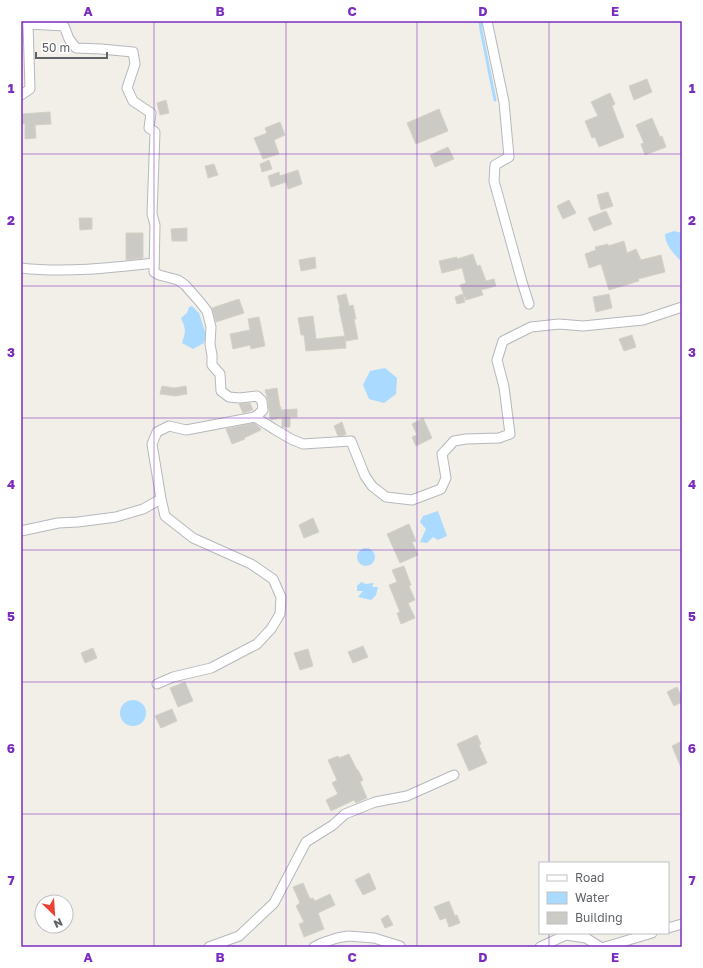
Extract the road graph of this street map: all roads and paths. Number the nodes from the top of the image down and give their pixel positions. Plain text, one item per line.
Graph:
1 (487, 21) edge
2 (28, 22) edge
3 (21, 95) edge
4 (154, 263) junction
5 (21, 268) edge
6 (529, 304) dead end
7 (682, 307) edge
8 (255, 417) junction
9 (161, 499) junction
10 (21, 531) edge
11 (157, 684) dead end
12 (454, 776) dead end
13 (682, 924) edge
14 (669, 928) edge
15 (649, 934) edge
16 (210, 947) edge
17 (314, 947) edge
18 (400, 947) edge
19 (540, 947) edge
20 (600, 947) edge
21 (605, 947) edge

1 - 6 street
2 - 3 street
2 - 4 street
4 - 5 street
4 - 8 street
7 - 8 street
8 - 9 street
9 - 10 street
9 - 11 street
12 - 16 street
13 - 14 street
15 - 21 street
17 - 18 street
19 - 20 street

